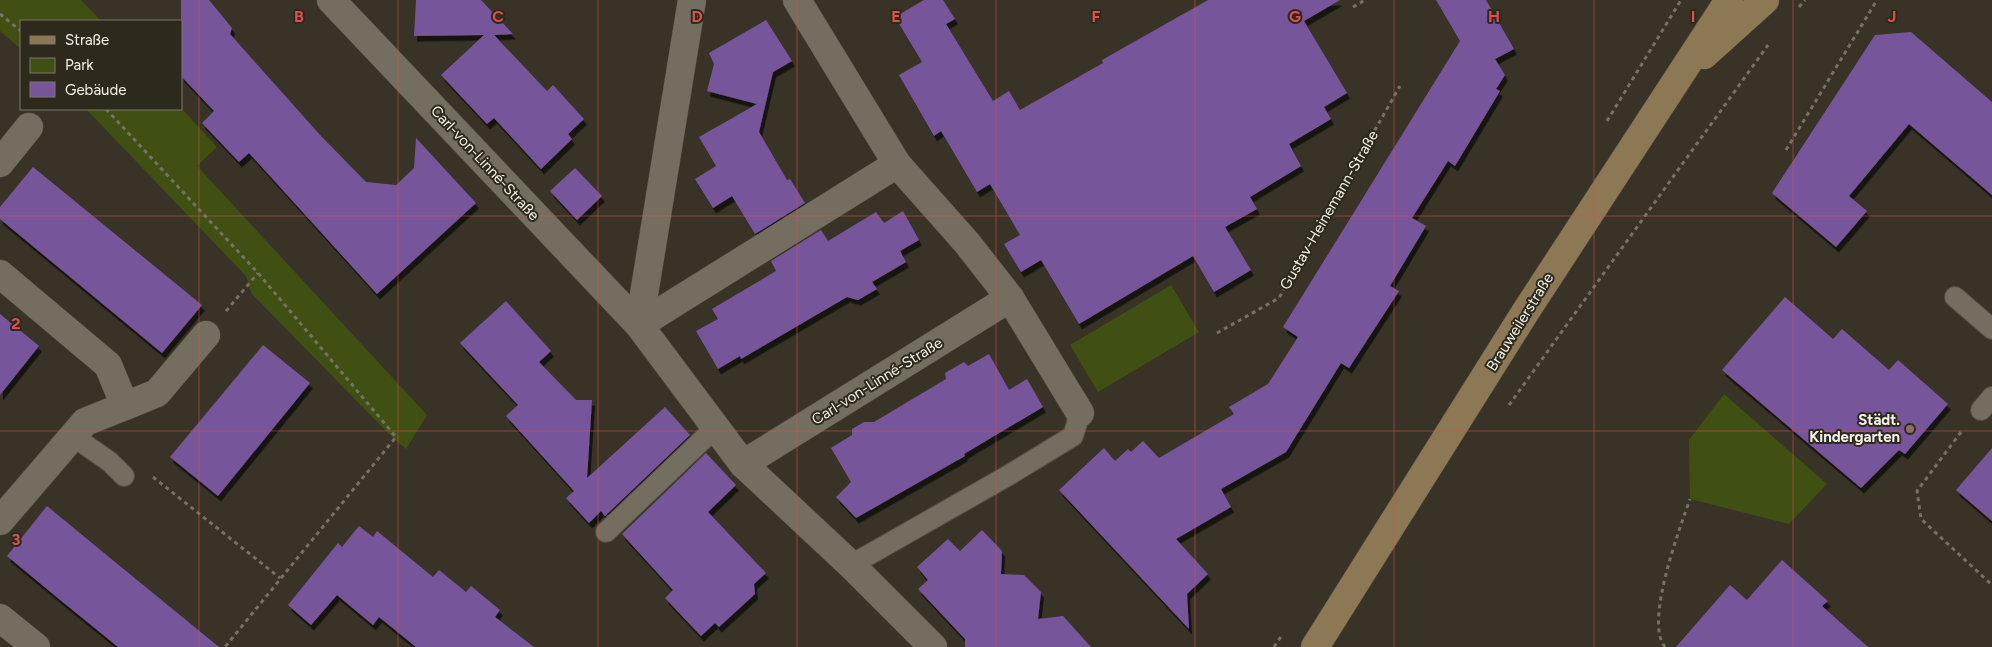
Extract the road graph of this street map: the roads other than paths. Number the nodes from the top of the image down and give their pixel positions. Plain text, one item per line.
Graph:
1 (331, 0) edge
2 (692, 0) edge
3 (797, 0) edge
4 (1728, 0) edge
5 (1765, 0) edge
6 (1675, 81) junction
7 (29, 127) dead end
8 (0, 163) edge
9 (897, 164) junction
10 (0, 274) edge
11 (1955, 297) dead end
12 (1010, 298) junction
13 (639, 326) junction
14 (1992, 328) edge
15 (206, 335) road end
16 (125, 406) junction
17 (1080, 413) joint
18 (716, 427) junction
19 (73, 436) junction
20 (743, 464) junction
21 (124, 476) dead end
22 (0, 521) edge
23 (606, 532) dead end
24 (852, 565) junction
25 (0, 618) edge
26 (36, 647) edge
27 (933, 647) edge
28 (1315, 647) edge

1 - 13 street, Carl-von-Linné-Straße
2 - 13 street
3 - 9 street
4 - 6 main road, Brauweilerstraße
5 - 6 main road
6 - 28 main road, Brauweilerstraße
7 - 8 street
9 - 12 street
9 - 13 street
10 - 16 street
11 - 14 lane
12 - 17 street
12 - 20 street, Carl-von-Linné-Straße
13 - 18 street, Carl-von-Linné-Straße
15 - 16 street
16 - 19 street
17 - 24 lane
18 - 20 street, Carl-von-Linné-Straße
18 - 23 lane
19 - 21 lane
19 - 22 street
20 - 24 street, Carl-von-Linné-Straße
24 - 27 street, Carl-von-Linné-Straße
25 - 26 street

